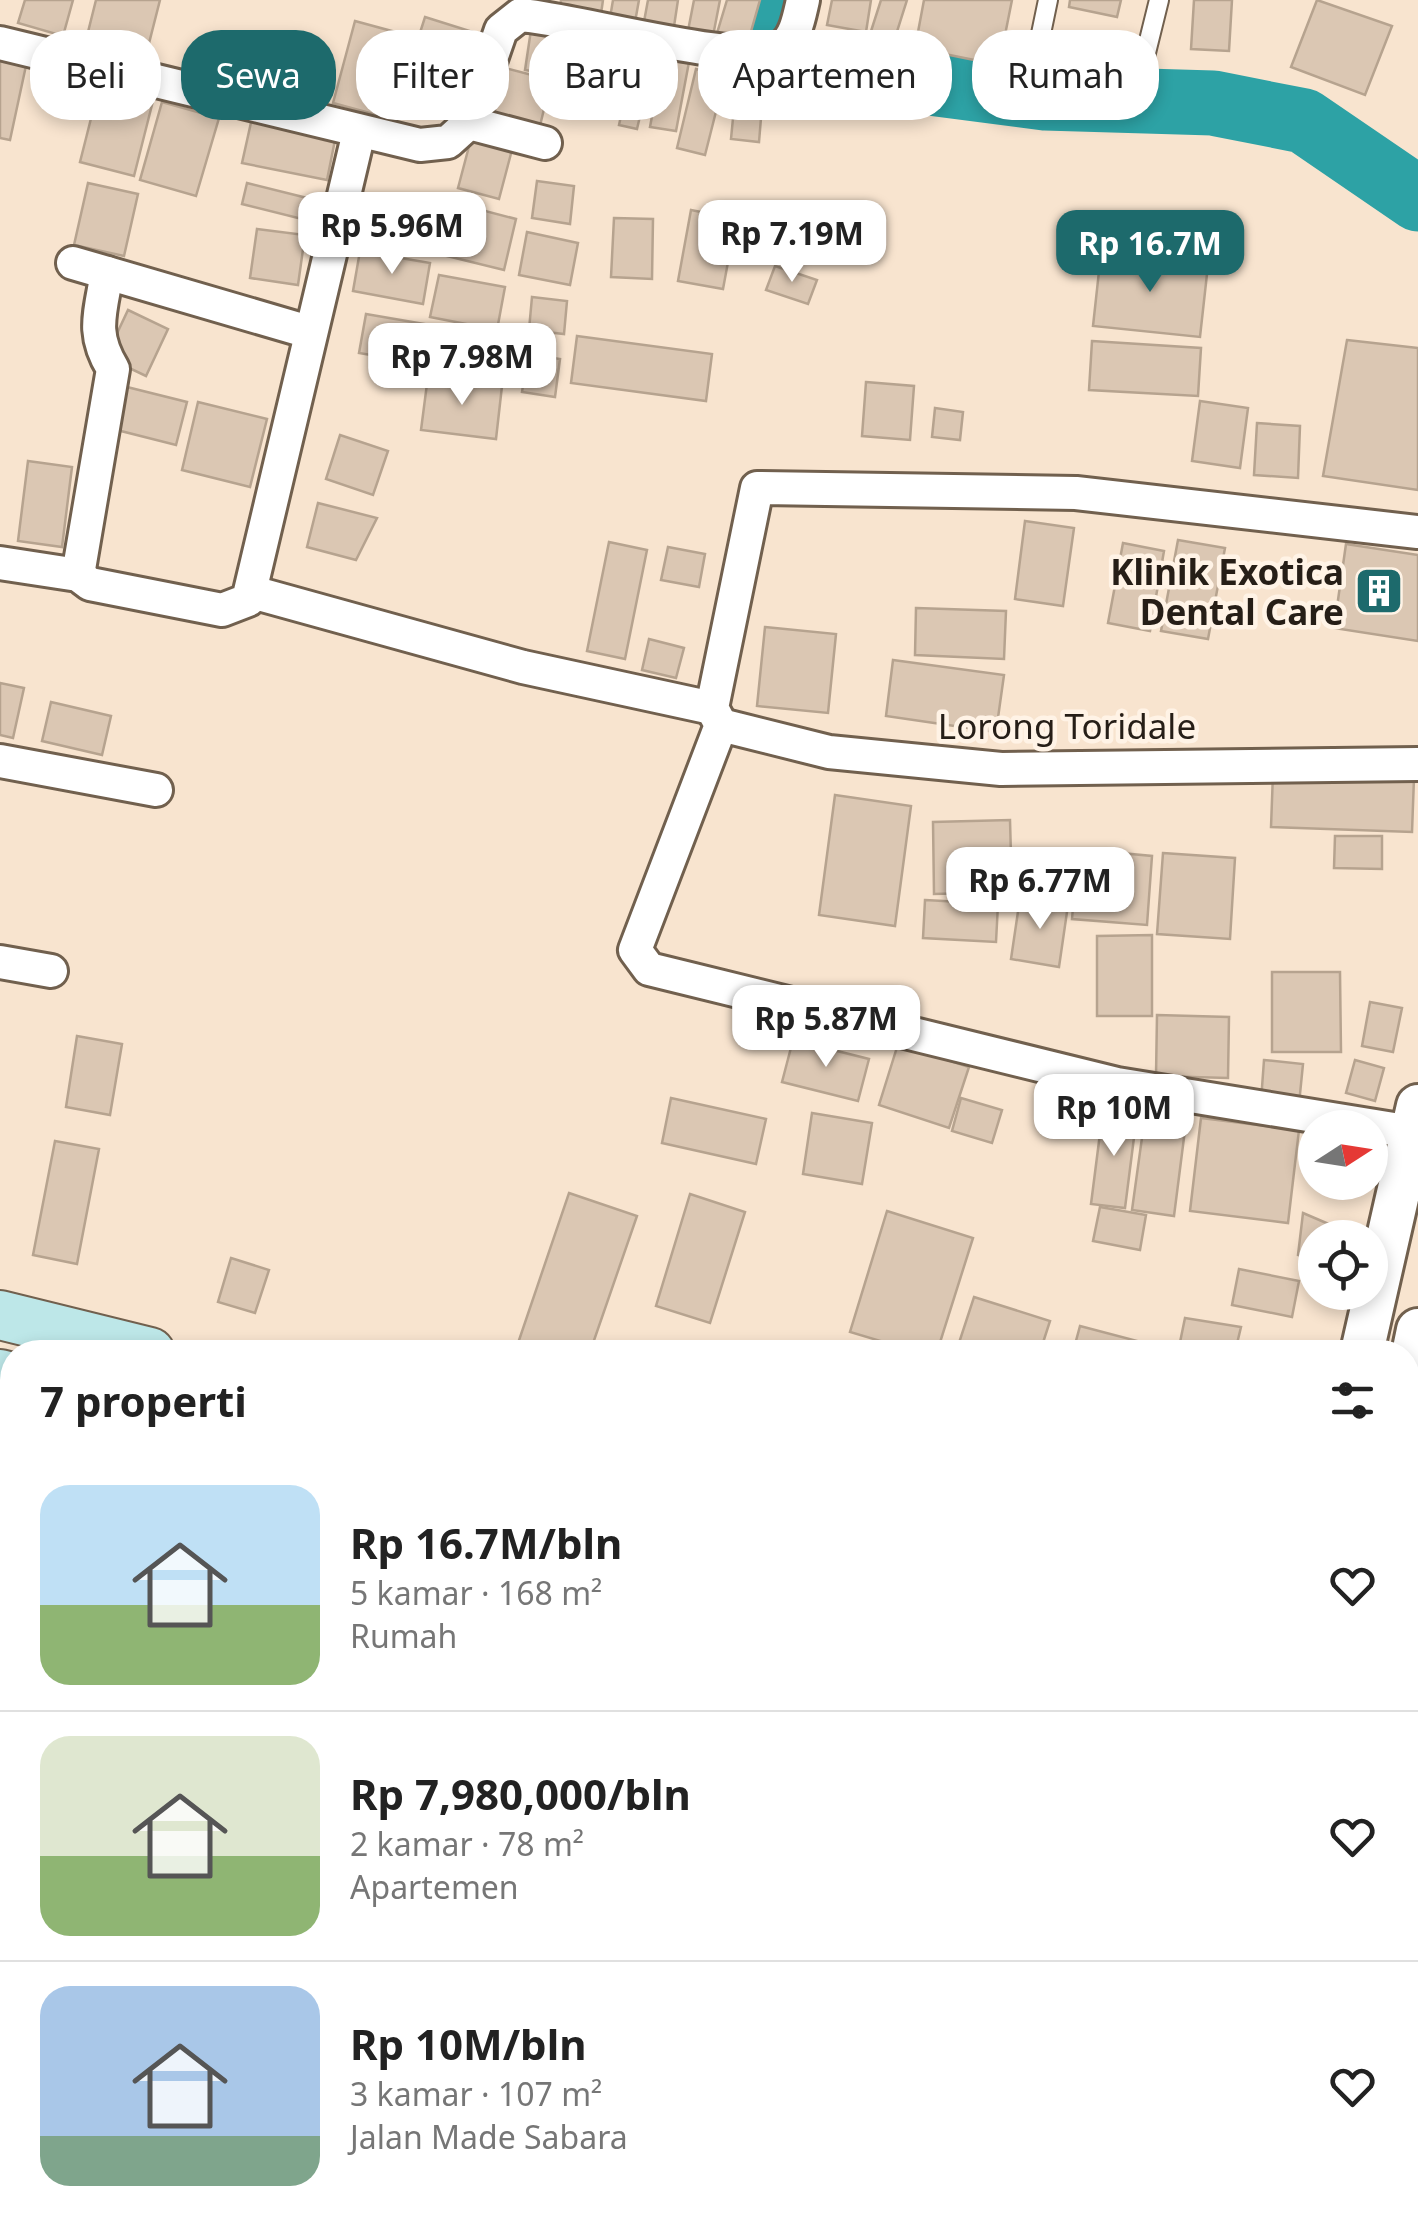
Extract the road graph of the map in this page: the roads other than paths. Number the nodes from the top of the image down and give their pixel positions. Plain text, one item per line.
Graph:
1 (803, 0) edge
2 (1048, 0) edge
3 (1159, 0) edge
4 (522, 8) edge
5 (1042, 30) edge
6 (1152, 30) edge
7 (0, 42) edge
8 (469, 122) junction
9 (359, 132) junction
10 (545, 143) dead end
11 (73, 263) dead end
12 (107, 273) junction
13 (309, 332) junction
14 (1418, 532) edge
15 (0, 562) edge
16 (78, 575) junction
17 (252, 592) junction
18 (716, 716) junction
19 (0, 761) edge
20 (1418, 764) edge
21 (156, 790) dead end
22 (0, 962) edge
23 (51, 971) dead end
24 (1415, 1119) edge
25 (0, 1315) edge
26 (101, 1340) edge
27 (1365, 1340) edge

1 - 4 street
2 - 5 lane
3 - 6 lane
4 - 8 street
7 - 9 street
8 - 9 street
8 - 10 street
9 - 13 street
11 - 12 street
12 - 13 street
12 - 16 street
13 - 17 street
14 - 18 street
15 - 16 street
16 - 17 street
17 - 18 street, Lorong Toridale
18 - 20 street, Lorong Toridale
18 - 24 street
19 - 21 street
22 - 23 street
24 - 27 street
25 - 26 main road

